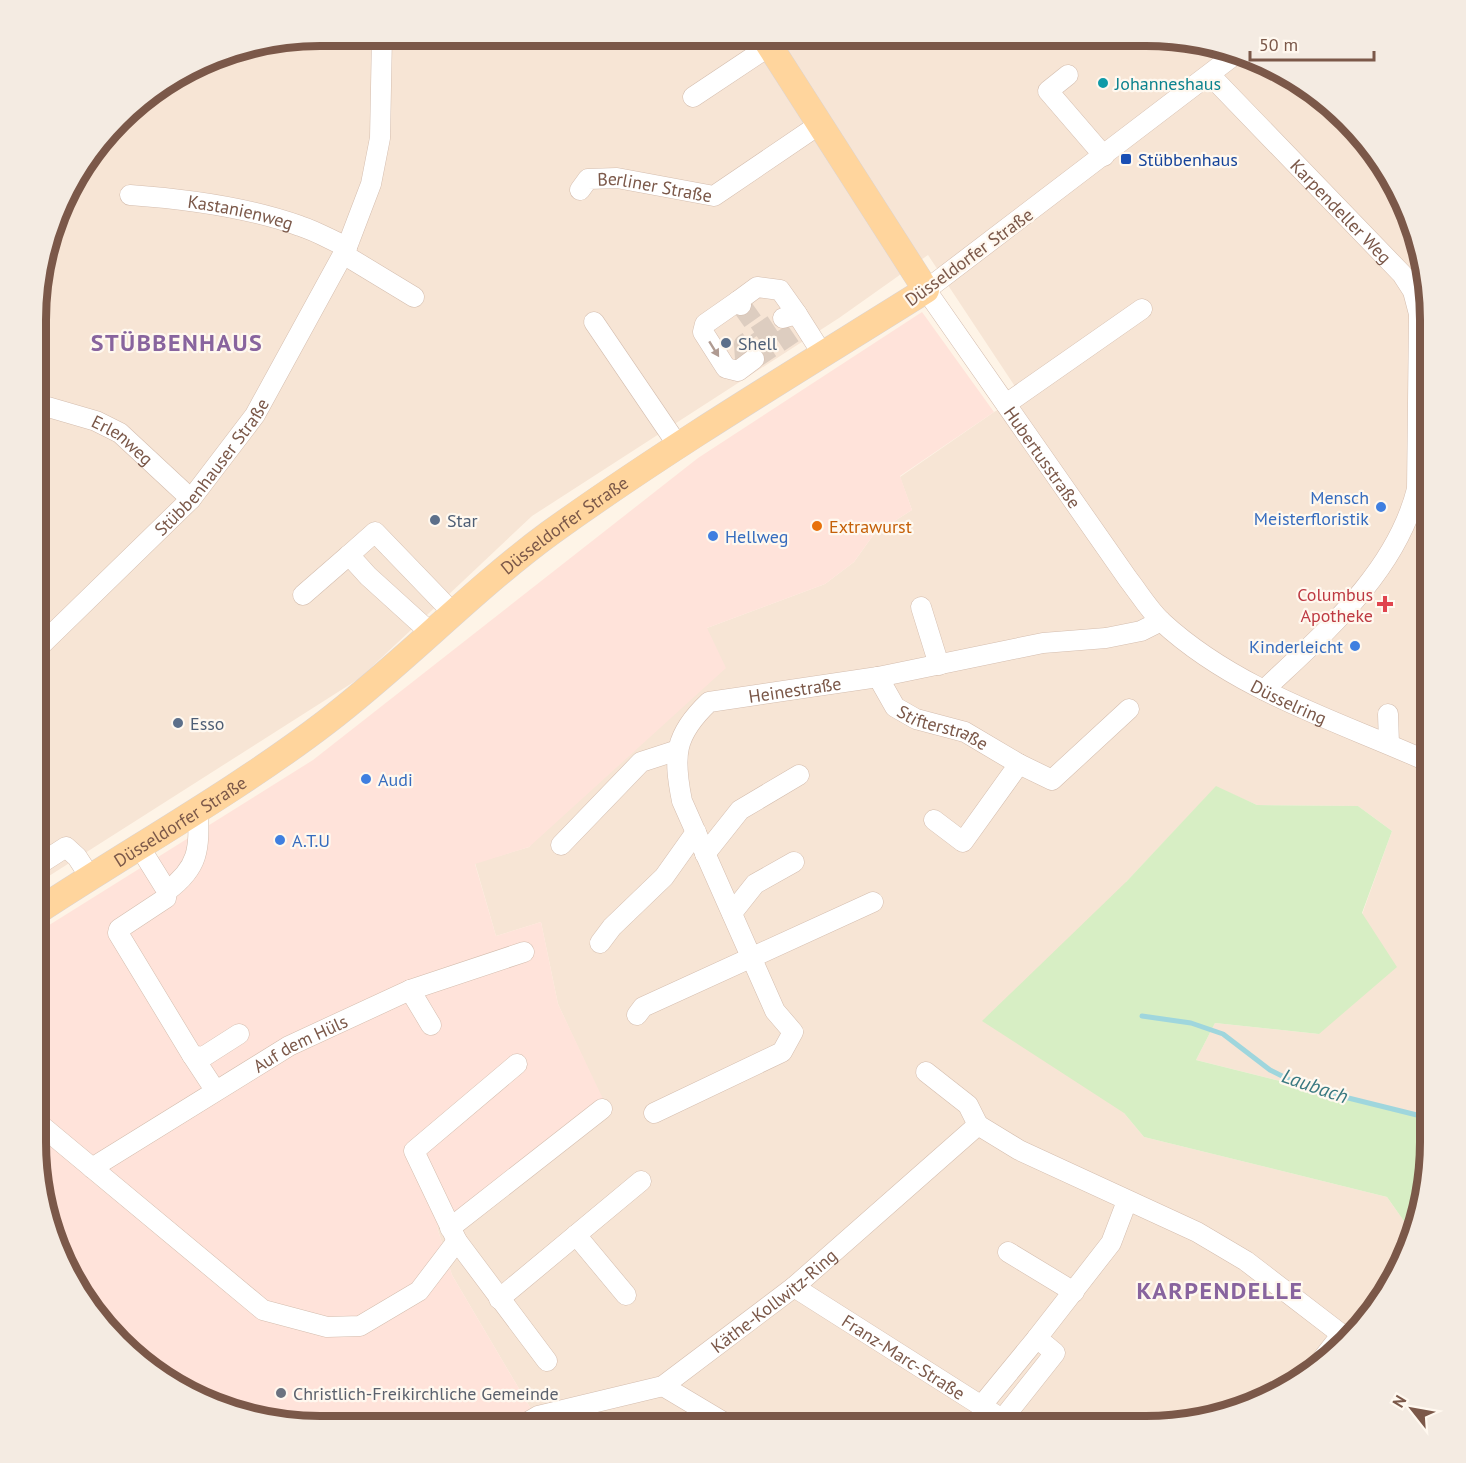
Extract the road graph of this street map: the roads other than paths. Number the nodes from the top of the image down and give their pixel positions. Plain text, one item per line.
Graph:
1 (381, 46) edge
2 (764, 46) edge
3 (775, 46) edge
4 (1229, 60) edge
5 (1068, 75) dead end
6 (1210, 75) junction
7 (693, 97) dead end
8 (820, 124) junction
9 (1104, 156) junction
10 (580, 190) dead end
11 (130, 195) dead end
12 (345, 251) junction
13 (926, 290) junction
14 (414, 297) dead end
15 (1142, 309) dead end
16 (594, 322) dead end
17 (1420, 325) edge
18 (824, 355) junction
19 (766, 391) junction
20 (1006, 404) junction
21 (46, 406) edge
22 (679, 447) junction
23 (191, 499) junction
24 (1420, 499) edge
25 (349, 555) junction
26 (303, 595) dead end
27 (921, 607) dead end
28 (453, 614) junction
29 (1161, 621) junction
30 (432, 634) junction
31 (46, 640) edge
32 (939, 666) junction
33 (878, 677) junction
34 (1264, 690) junction
35 (1129, 710) dead end
36 (1388, 714) dead end
37 (1389, 744) junction
38 (678, 750) junction
39 (1420, 758) edge
40 (1019, 764) junction
41 (799, 775) dead end
42 (198, 807) junction
43 (934, 820) dead end
44 (696, 832) junction
45 (561, 845) dead end
46 (139, 846) junction
47 (705, 854) junction
48 (46, 860) edge
49 (794, 862) dead end
50 (90, 877) junction
51 (167, 891) junction
52 (873, 902) dead end
53 (46, 906) edge
54 (732, 913) junction
55 (600, 944) dead end
56 (524, 952) dead end
57 (752, 959) junction
58 (410, 990) junction
59 (637, 1015) dead end
60 (431, 1025) dead end
61 (239, 1034) dead end
62 (192, 1055) junction
63 (517, 1064) dead end
64 (926, 1072) dead end
65 (215, 1090) junction
66 (602, 1109) dead end
67 (654, 1113) dead end
68 (978, 1125) junction
69 (46, 1130) edge
70 (92, 1168) junction
71 (641, 1181) dead end
72 (1127, 1201) junction
73 (453, 1234) junction
74 (576, 1235) junction
75 (1008, 1252) dead end
76 (794, 1287) junction
77 (1074, 1292) junction
78 (626, 1296) dead end
79 (499, 1299) junction
80 (1341, 1334) edge
81 (1037, 1338) junction
82 (547, 1361) dead end
83 (663, 1386) junction
84 (982, 1405) junction
85 (544, 1417) edge
86 (715, 1417) edge
87 (997, 1417) edge
88 (1010, 1417) edge

1 - 12 street, Stübbenhauser Straße
2 - 7 street
3 - 8 main road
4 - 6 street, Düsseldorfer Straße
5 - 9 street
6 - 9 street, Düsseldorfer Straße
6 - 17 street, Karpendeller Weg
8 - 10 street, Berliner Straße
8 - 13 main road
9 - 13 street, Düsseldorfer Straße
11 - 12 street, Kastanienweg
12 - 14 street
12 - 23 street, Stübbenhauser Straße
13 - 18 main road, Düsseldorfer Straße
13 - 20 street, Hubertusstraße
15 - 20 street
16 - 22 street
18 - 19 main road, Düsseldorfer Straße
18 -> 19 street
19 - 22 main road, Düsseldorfer Straße
20 - 29 street, Hubertusstraße
21 - 23 street, Erlenweg
22 - 28 main road, Düsseldorfer Straße
23 - 31 street, Stübbenhauser Straße
24 - 34 street, Karpendeller Weg
25 - 26 street
25 - 28 street
25 - 30 street
27 - 32 street
28 - 30 main road, Düsseldorfer Straße
29 - 32 street, Heinestraße
29 - 34 street, Düsselring
30 - 42 main road, Düsseldorfer Straße
32 - 33 street, Heinestraße
33 - 38 street, Heinestraße
33 - 40 street, Stifterstraße
34 - 37 street, Düsselring
35 - 40 street, Stifterstraße
36 - 37 street
37 - 39 street, Düsselring
38 - 44 street, Heinestraße
38 - 45 street
40 - 43 street
41 - 47 street
42 - 46 main road, Düsseldorfer Straße
42 - 51 street
44 - 47 street, Heinestraße
44 - 55 street
46 - 50 main road, Düsseldorfer Straße
46 - 51 street
47 - 54 street, Heinestraße
48 - 50 street
49 - 54 street
50 - 53 main road, Düsseldorfer Straße
51 - 62 street
52 - 57 street
54 - 57 street, Heinestraße
56 - 58 street, Auf dem Hüls
57 - 59 street
57 - 67 street, Heinestraße
58 - 60 street
58 - 65 street, Auf dem Hüls
61 - 62 street
62 - 65 street
63 - 73 street
64 - 68 street
65 - 70 street, Auf dem Hüls
66 - 73 street
68 - 72 street
68 - 76 street, Käthe-Kollwitz-Ring
69 - 70 street
70 - 73 street
71 - 74 street
72 - 77 street
72 - 80 street
73 - 79 street
74 - 78 street
74 - 79 street
75 - 77 street
76 - 83 street, Käthe-Kollwitz-Ring
76 - 84 street, Franz-Marc-Straße
77 - 81 street
79 - 82 street
81 - 84 street
81 - 88 street
83 - 85 street, Käthe-Kollwitz-Ring
83 - 86 street
84 - 87 street, Franz-Marc-Straße

